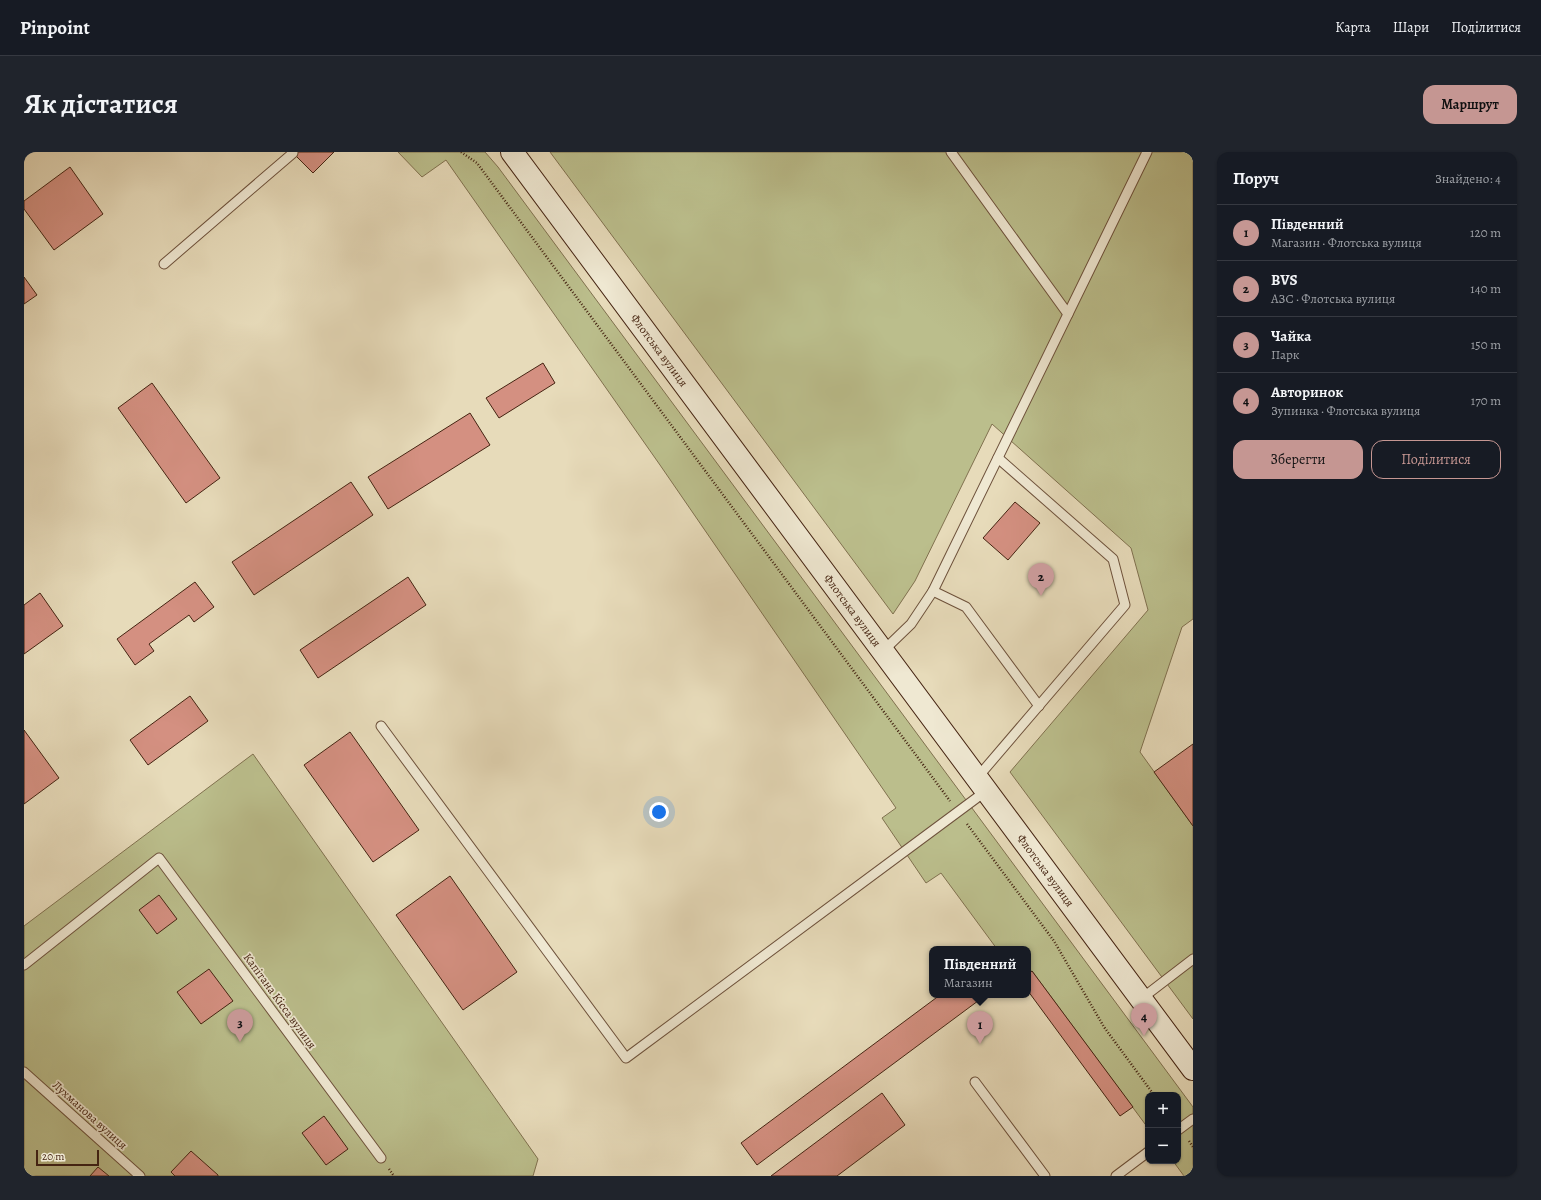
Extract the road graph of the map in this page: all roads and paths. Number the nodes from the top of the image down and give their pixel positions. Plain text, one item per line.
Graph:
1 (461, 152) edge
2 (512, 152) edge
3 (951, 152) edge
4 (1148, 152) edge
5 (293, 153) edge
6 (164, 264) dead end
7 (1068, 314) junction
8 (998, 458) junction
9 (933, 591) junction
10 (884, 651) junction
11 (1039, 706) junction
12 (381, 726) dead end
13 (982, 784) junction
14 (958, 812) junction
15 (1193, 959) edge
16 (24, 965) edge
17 (1141, 998) junction
18 (1193, 1069) edge
19 (24, 1072) edge
20 (975, 1082) dead end
21 (1152, 1092) edge
22 (1193, 1119) edge
23 (1181, 1128) edge
24 (1145, 1154) edge
25 (381, 1158) dead end
26 (140, 1176) edge
27 (1045, 1176) edge
28 (1116, 1176) edge

1 - 14 path
2 - 10 street, Флотська вулиця
3 - 7 lane
4 - 7 lane
5 - 6 lane
7 - 8 lane
8 - 9 lane
8 - 11 lane
9 - 10 lane
9 - 11 lane
10 - 13 street, Флотська вулиця
11 - 13 lane
12 - 14 lane
13 - 14 lane
13 - 17 street, Флотська вулиця
14 - 21 path
15 - 17 lane
16 - 25 lane, Капітана Кісса вулиця
17 - 18 street, Флотська вулиця
19 - 26 lane, Лухманова вулиця
20 - 27 lane
22 - 23 lane
24 - 28 lane

